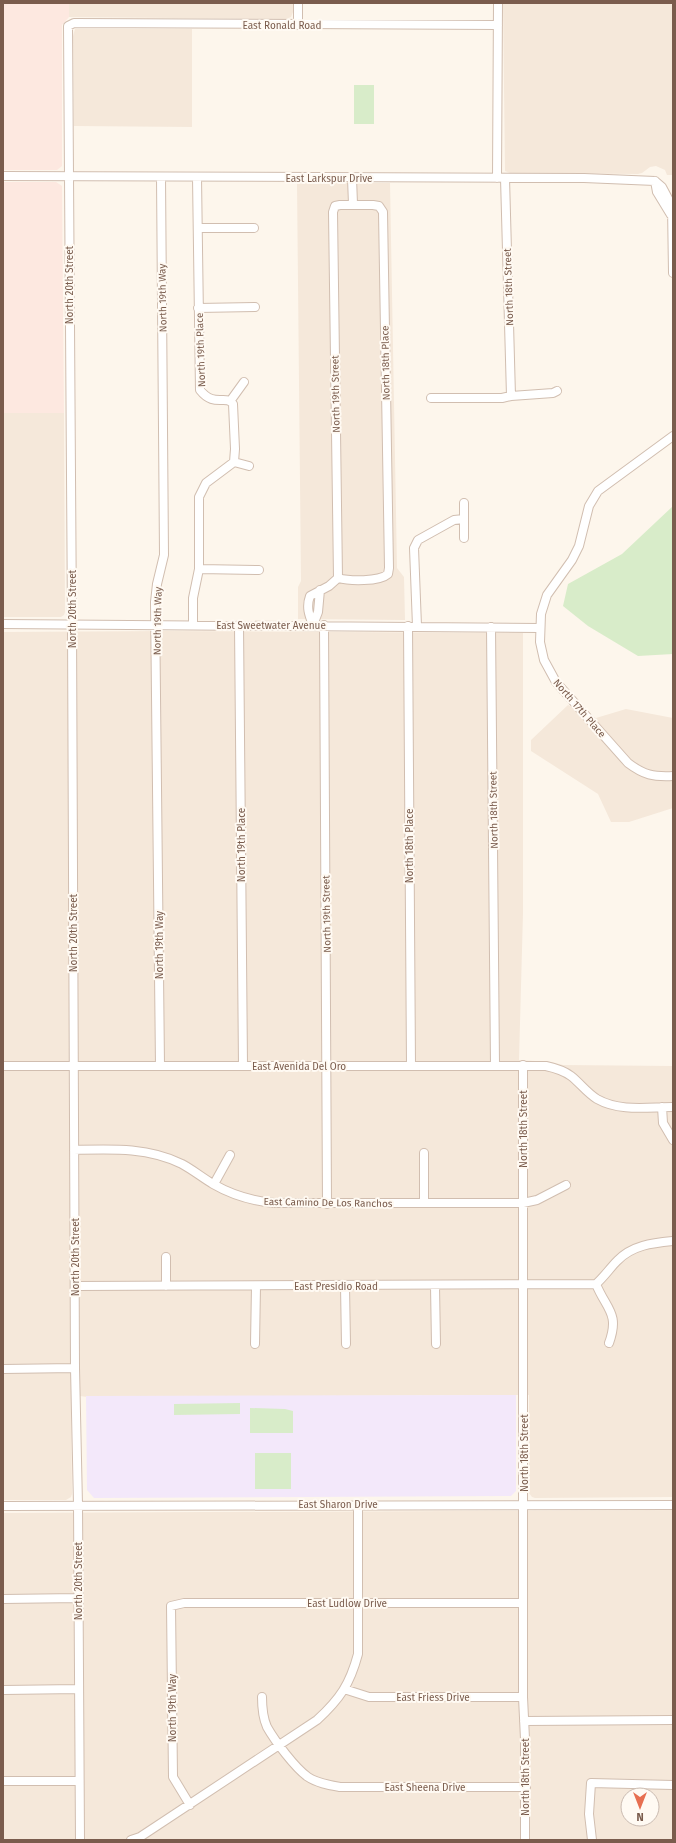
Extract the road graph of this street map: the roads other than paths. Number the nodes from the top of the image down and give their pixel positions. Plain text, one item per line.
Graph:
1 (298, 3) edge
2 (498, 3) edge
3 (298, 25) junction
4 (498, 25) junction
5 (68, 26) joint
6 (3, 176) edge
7 (69, 176) junction
8 (161, 176) junction
9 (198, 177) junction
10 (352, 178) junction
11 (501, 178) junction
12 (353, 204) junction
13 (198, 228) junction
14 (254, 228) dead end
15 (673, 273) edge
16 (255, 306) dead end
17 (198, 308) junction
18 (244, 382) dead end
19 (557, 390) dead end
20 (511, 396) junction
21 (431, 398) dead end
22 (231, 400) junction
23 (673, 436) edge
24 (234, 462) junction
25 (249, 466) dead end
26 (464, 503) dead end
27 (464, 519) junction
28 (464, 538) dead end
29 (199, 569) junction
30 (259, 570) dead end
31 (338, 578) junction
32 (3, 624) edge
33 (72, 624) junction
34 (193, 624) junction
35 (156, 625) junction
36 (239, 625) junction
37 (313, 625) junction
38 (324, 625) junction
39 (408, 626) junction
40 (417, 626) junction
41 (491, 627) junction
42 (539, 628) junction
43 (673, 776) edge
44 (523, 1065) junction
45 (3, 1066) edge
46 (74, 1066) junction
47 (160, 1066) junction
48 (243, 1066) junction
49 (326, 1066) junction
50 (411, 1066) junction
51 (495, 1066) junction
52 (662, 1107) junction
53 (673, 1107) edge
54 (673, 1140) edge
55 (74, 1150) junction
56 (424, 1153) dead end
57 (230, 1155) dead end
58 (214, 1184) junction
59 (566, 1185) dead end
60 (424, 1203) junction
61 (523, 1203) junction
62 (327, 1204) junction
63 (673, 1241) edge
64 (166, 1257) dead end
65 (596, 1284) junction
66 (524, 1285) junction
67 (75, 1286) junction
68 (166, 1286) junction
69 (256, 1286) junction
70 (345, 1286) junction
71 (435, 1286) junction
72 (255, 1344) dead end
73 (346, 1344) dead end
74 (436, 1344) dead end
75 (609, 1344) dead end
76 (75, 1368) junction
77 (3, 1369) edge
78 (358, 1504) junction
79 (78, 1505) junction
80 (524, 1505) junction
81 (673, 1505) edge
82 (3, 1506) edge
83 (78, 1598) junction
84 (3, 1599) edge
85 (359, 1602) junction
86 (523, 1603) junction
87 (171, 1606) joint
88 (78, 1689) junction
89 (344, 1689) junction
90 (3, 1690) edge
91 (262, 1697) dead end
92 (523, 1697) junction
93 (673, 1720) edge
94 (524, 1722) junction
95 (280, 1745) junction
96 (3, 1781) edge
97 (79, 1781) junction
98 (673, 1785) edge
99 (526, 1787) junction
100 (190, 1805) junction
101 (80, 1840) edge
102 (131, 1840) edge
103 (525, 1840) edge
104 (592, 1840) edge

1 - 3 street
2 - 4 street, North 18th Street
3 - 4 street, East Ronald Road
3 - 5 street, East Ronald Road
4 - 11 street, North 18th Street
5 - 7 street, North 20th Street
6 - 7 street, East Larkspur Drive
7 - 8 street, East Larkspur Drive
7 - 33 street, North 20th Street
8 - 9 street, East Larkspur Drive
8 - 35 street, North 19th Way
9 - 10 street, East Larkspur Drive
9 - 13 street, North 19th Place
10 - 11 street, East Larkspur Drive
10 - 12 street
11 - 15 street, East Larkspur Drive
11 - 20 street, North 18th Street
12 - 31 street, North 19th Street
12 - 31 street, North 18th Place
13 - 14 street
13 - 17 street, North 19th Place
16 - 17 street
17 - 22 street, North 19th Place
18 - 22 street
19 - 20 street
20 - 21 street
22 - 24 street
23 - 42 street, North 17th Place
24 - 25 street
24 - 29 street
26 - 27 street
27 - 28 street
27 - 40 street
29 - 30 street
29 - 34 street
31 - 37 street
32 - 33 street, East Sweetwater Avenue
33 - 35 street, East Sweetwater Avenue
33 - 46 street, North 20th Street
34 - 35 street, East Sweetwater Avenue
34 - 36 street, East Sweetwater Avenue
35 - 47 street, North 19th Way
36 - 37 street, East Sweetwater Avenue
36 - 48 street, North 19th Place
37 - 38 street, East Sweetwater Avenue
38 - 39 street, East Sweetwater Avenue
38 - 49 street, North 19th Street
39 - 40 street, East Sweetwater Avenue
39 - 50 street, North 18th Place
40 - 41 street, East Sweetwater Avenue
41 - 42 street, East Sweetwater Avenue
41 - 51 street, North 18th Street
42 - 43 street, North 17th Place
44 - 51 street, East Avenida Del Oro
44 - 52 street, East Avenida Del Oro
44 - 61 street, North 18th Street
45 - 46 street, East Avenida Del Oro
46 - 47 street, East Avenida Del Oro
46 - 55 street, North 20th Street
47 - 48 street, East Avenida Del Oro
48 - 49 street, East Avenida Del Oro
49 - 50 street, East Avenida Del Oro
49 - 62 street, North 19th Street
50 - 51 street, East Avenida Del Oro
52 - 53 street, East Avenida Del Oro
52 - 54 street
55 - 58 street, East Camino De Los Ranchos
55 - 67 street, North 20th Street
56 - 60 street
57 - 58 street
58 - 62 street, East Camino De Los Ranchos
59 - 61 street, East Camino De Los Ranchos
60 - 61 street, East Camino De Los Ranchos
60 - 62 street, East Camino De Los Ranchos
61 - 66 street, North 18th Street
63 - 65 street
64 - 68 street
65 - 66 street, East Presidio Road
65 - 75 street
66 - 71 street, East Presidio Road
66 - 80 street, North 18th Street
67 - 68 street, East Presidio Road
67 - 76 street, North 20th Street
68 - 69 street, East Presidio Road
69 - 70 street, East Presidio Road
69 - 72 street
70 - 71 street, East Presidio Road
70 - 73 street
71 - 74 street
76 - 77 street
76 - 79 street, North 20th Street
78 - 79 street, East Sharon Drive
78 - 80 street, East Sharon Drive
78 - 85 street
79 - 82 street, East Sharon Drive
79 - 83 street, North 20th Street
80 - 81 street, East Sharon Drive
80 - 86 street, North 18th Street
83 - 84 street
83 - 88 street, North 20th Street
85 - 86 street, East Ludlow Drive
85 - 87 street, East Ludlow Drive
85 - 89 street
86 - 92 street, North 18th Street
87 - 100 street, North 19th Way
88 - 90 street
88 - 97 street, North 20th Street
89 - 92 street, East Friess Drive
89 - 95 street
91 - 95 street
92 - 94 street, North 18th Street
93 - 94 street
94 - 99 street, North 18th Street
95 - 99 street, East Sheena Drive
95 - 100 street
96 - 97 street
97 - 101 street, North 20th Street
98 - 104 street
99 - 103 street, North 18th Street
100 - 102 street

